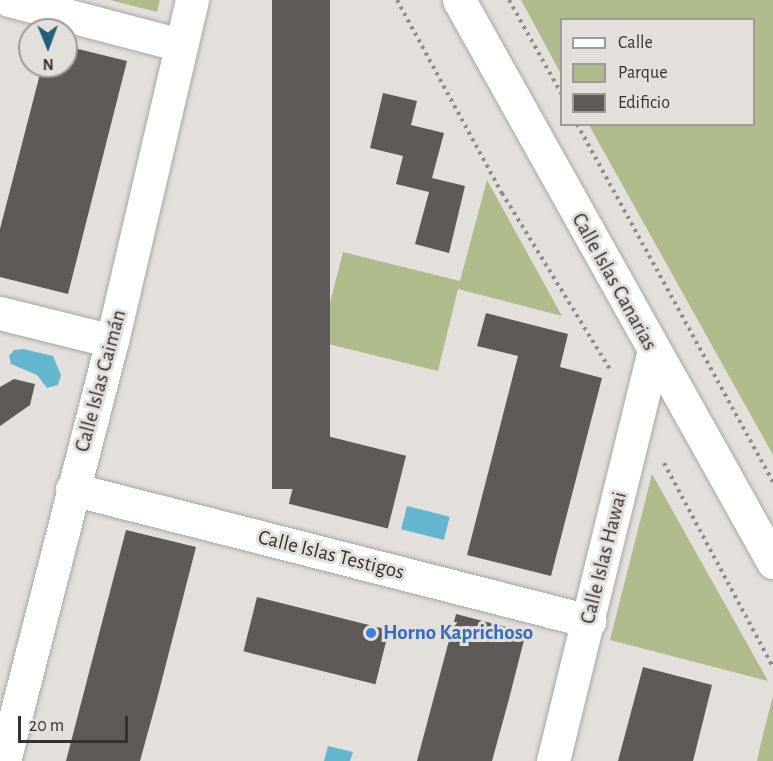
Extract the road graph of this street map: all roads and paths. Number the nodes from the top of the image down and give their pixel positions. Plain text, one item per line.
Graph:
1 (9, 0) edge
2 (192, 0) edge
3 (397, 0) edge
4 (459, 0) edge
5 (509, 0) edge
6 (181, 45) junction
7 (560, 93) edge
8 (579, 126) edge
9 (0, 313) edge
10 (112, 341) junction
11 (653, 354) junction
12 (639, 416) junction
13 (773, 482) edge
14 (72, 489) junction
15 (773, 562) edge
16 (589, 621) junction
17 (773, 667) edge
18 (4, 761) edge
19 (553, 761) edge

1 - 6 street
2 - 6 street, Calle Islas Caimán
3 - 12 path
4 - 11 street, Calle Islas Canarias
5 - 7 path
6 - 10 street, Calle Islas Caimán
8 - 13 path
9 - 10 street
10 - 14 street, Calle Islas Caimán
11 - 12 street, Calle Islas Hawai
11 - 15 street, Calle Islas Canarias
12 - 16 street, Calle Islas Hawai
12 - 17 path
14 - 16 street, Calle Islas Testigos
14 - 18 street, Calle Islas Caimán
16 - 19 street, Calle Islas Hawai

